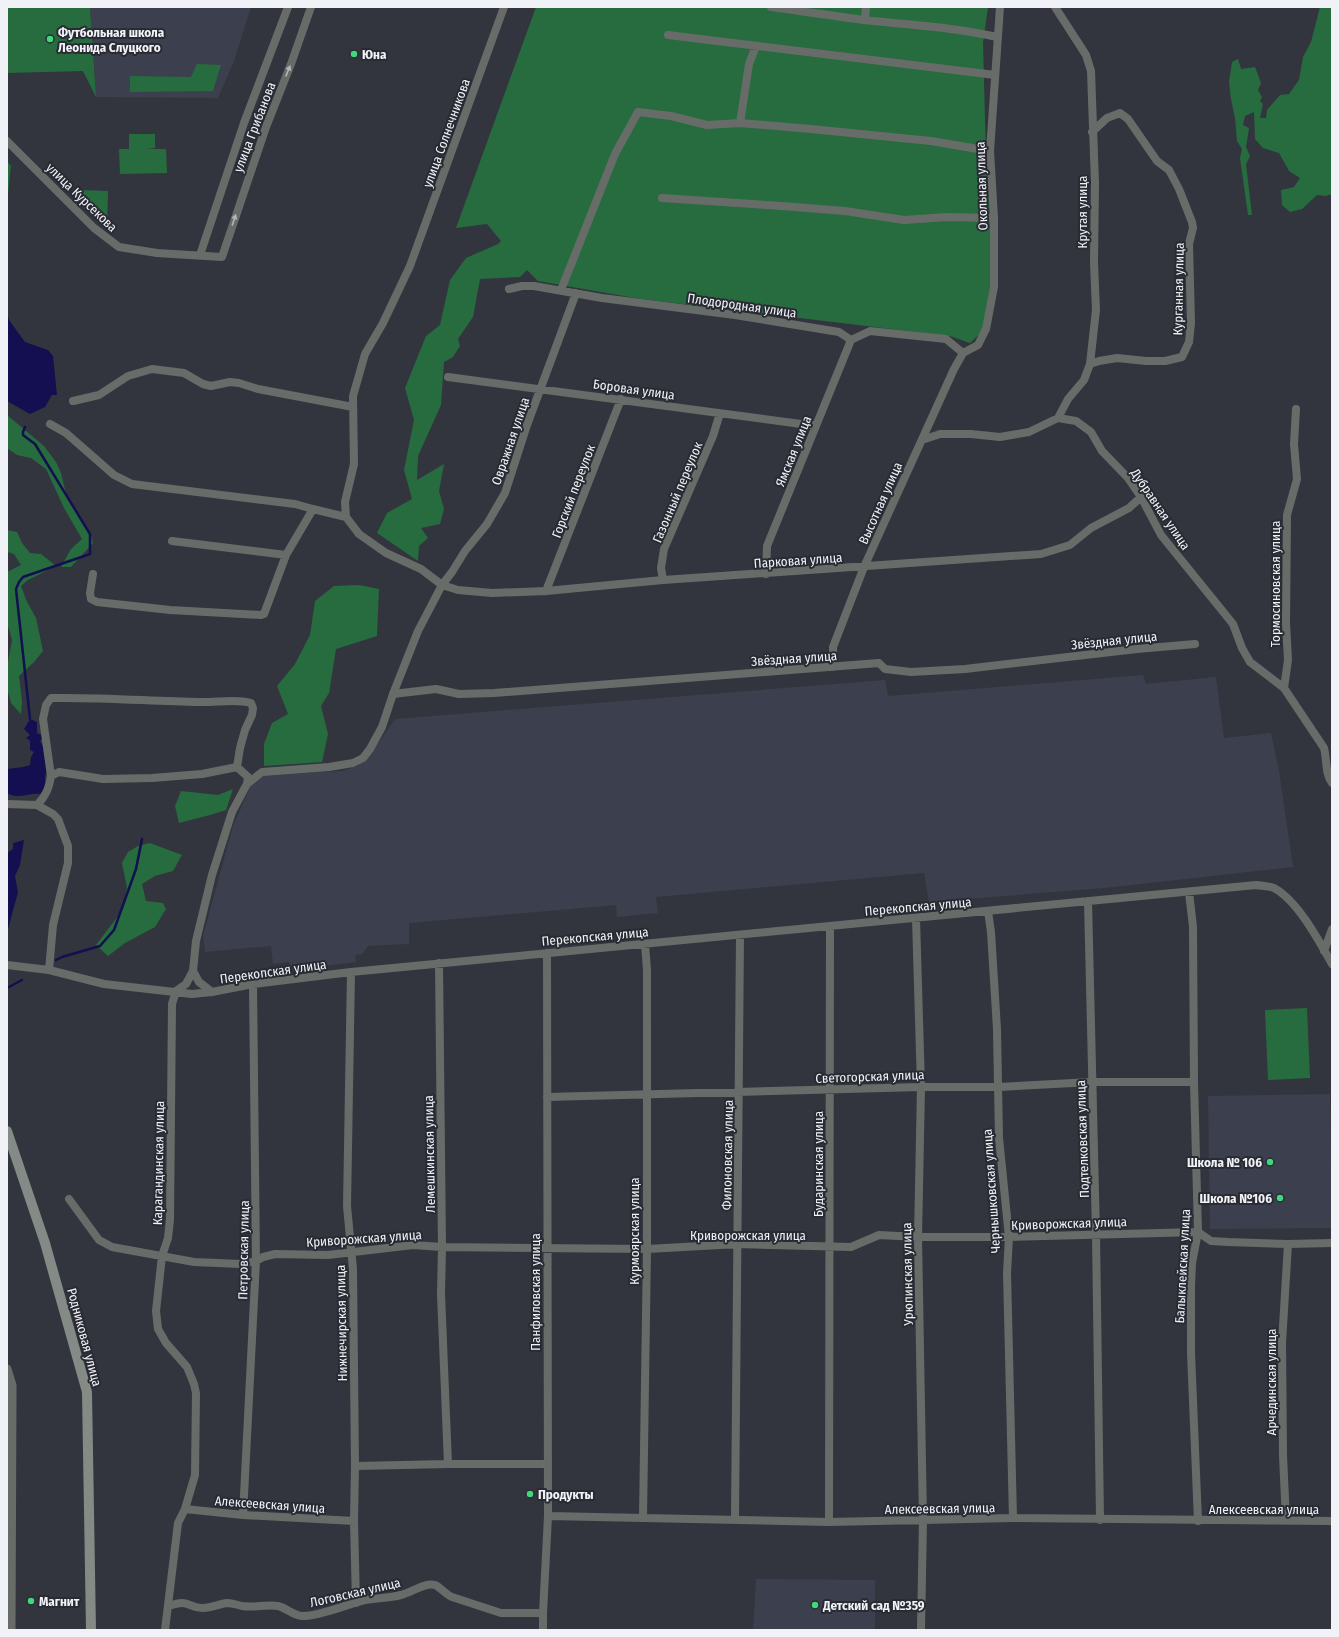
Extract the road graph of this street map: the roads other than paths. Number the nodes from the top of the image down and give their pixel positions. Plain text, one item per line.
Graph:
1 (288, 7) edge
2 (311, 7) edge
3 (504, 7) edge
4 (771, 7) edge
5 (866, 7) edge
6 (1000, 7) edge
7 (1055, 7) edge
8 (865, 20) junction
9 (668, 35) dead end
10 (997, 37) junction
11 (756, 46) junction
12 (995, 75) junction
13 (740, 123) junction
14 (1092, 132) junction
15 (7, 141) edge
16 (990, 151) junction
17 (662, 198) dead end
18 (994, 218) junction
19 (200, 255) junction
20 (222, 257) joint
21 (509, 289) dead end
22 (561, 290) junction
23 (576, 293) junction
24 (851, 340) junction
25 (963, 353) junction
26 (1090, 364) junction
27 (448, 376) dead end
28 (541, 388) junction
29 (621, 399) junction
30 (73, 401) dead end
31 (353, 406) junction
32 (1296, 409) dead end
33 (720, 413) junction
34 (1058, 418) junction
35 (50, 424) dead end
36 (816, 426) junction
37 (922, 440) junction
38 (1141, 497) junction
39 (313, 509) junction
40 (346, 517) junction
41 (172, 541) dead end
42 (286, 555) junction
43 (864, 567) junction
44 (93, 574) dead end
45 (766, 574) junction
46 (663, 580) junction
47 (442, 585) junction
48 (546, 591) junction
49 (1195, 644) dead end
50 (833, 667) junction
51 (1284, 688) junction
52 (393, 694) junction
53 (237, 767) junction
54 (51, 776) junction
55 (1332, 783) edge
56 (247, 784) junction
57 (7, 804) edge
58 (37, 805) junction
59 (1189, 892) junction
60 (1088, 901) junction
61 (988, 911) junction
62 (916, 918) junction
63 (830, 926) junction
64 (1332, 929) edge
65 (740, 934) junction
66 (645, 944) junction
67 (1324, 951) junction
68 (547, 953) junction
69 (439, 963) junction
70 (1332, 964) edge
71 (7, 966) edge
72 (50, 970) junction
73 (193, 971) junction
74 (352, 972) junction
75 (253, 984) junction
76 (176, 991) junction
77 (212, 992) junction
78 (1092, 1082) junction
79 (1194, 1082) junction
80 (921, 1086) junction
81 (999, 1087) junction
82 (830, 1089) junction
83 (740, 1092) junction
84 (647, 1093) junction
85 (547, 1097) junction
86 (7, 1131) edge
87 (69, 1199) dead end
88 (1198, 1232) junction
89 (1096, 1234) junction
90 (918, 1237) junction
91 (1009, 1237) junction
92 (1332, 1243) edge
93 (738, 1244) junction
94 (1288, 1244) junction
95 (442, 1247) junction
96 (830, 1247) junction
97 (547, 1248) junction
98 (647, 1249) junction
99 (351, 1251) junction
100 (162, 1256) junction
101 (256, 1261) junction
102 (7, 1368) edge
103 (448, 1464) junction
104 (547, 1464) junction
105 (355, 1466) junction
106 (185, 1510) junction
107 (244, 1515) junction
108 (548, 1516) junction
109 (643, 1518) junction
110 (1013, 1518) junction
111 (923, 1519) junction
112 (735, 1520) junction
113 (1100, 1520) junction
114 (1286, 1520) junction
115 (10, 1521) edge
116 (354, 1521) junction
117 (1198, 1521) junction
118 (1332, 1521) edge
119 (829, 1522) junction
120 (356, 1603) junction
121 (169, 1606) junction
122 (543, 1613) junction
123 (11, 1630) edge
124 (91, 1630) edge
125 (165, 1630) edge
126 (543, 1630) edge
127 (922, 1630) edge

1 - 19 street, улица Грибанова
20 -> 2 street, улица Грибанова
3 - 31 street, улица Солнечникова
4 - 8 street
5 - 8 street
6 - 10 street, Окольная улица
7 - 14 street, Крутая улица
8 - 10 street
9 - 11 street
10 - 12 street, Окольная улица
11 - 12 street
11 - 13 street
12 - 16 street, Окольная улица
13 - 16 street
13 - 22 street
14 - 26 street, Крутая улица
14 - 26 street, Курганная улица
15 - 19 street, улица Курсекова
16 - 18 street, Окольная улица
17 - 18 street
18 - 25 street, Окольная улица
19 - 20 street, улица Курсекова
21 - 22 street, Плодородная улица
22 - 23 street, Плодородная улица
23 - 24 street, Плодородная улица
23 - 28 street, Овражная улица
24 - 25 street
24 - 36 street, Ямская улица
25 - 37 street, Высотная улица
26 - 34 street, Крутая улица
27 - 28 street, Боровая улица
28 - 29 street, Боровая улица
28 - 47 street, Овражная улица
29 - 33 street, Боровая улица
29 - 48 street, Горский переулок
30 - 31 street
31 - 40 street, улица Солнечникова
32 - 51 street, Тормосиновская улица
33 - 36 street, Боровая улица
33 - 46 street, Газонный переулок
34 - 37 street
34 - 38 street, Дубравная улица
35 - 39 street
36 - 45 street, Ямская улица
37 - 43 street, Высотная улица
38 - 43 street, Парковая улица
38 - 51 street, Дубравная улица
39 - 40 street
39 - 42 street
40 - 47 street
41 - 42 street
42 - 44 street
43 - 45 street, Парковая улица
43 - 50 street, Высотная улица
45 - 46 street, Парковая улица
46 - 48 street, Парковая улица
47 - 48 street, Парковая улица
47 - 52 street, Овражная улица
49 - 50 street, Звёздная улица
50 - 52 street, Звёздная улица
51 - 55 street, Дубравная улица
52 - 56 street, Овражная улица
53 - 54 street
53 - 54 street
53 - 56 street
54 - 58 street
56 - 73 street
57 - 58 street
58 - 72 street
59 - 60 street, Перекопская улица
59 - 67 street
59 - 79 street, Балыклейская улица
60 - 61 street, Перекопская улица
60 - 78 street, Подтелковская улица
61 - 62 street, Перекопская улица
61 - 81 street, Чернышковская улица
62 - 63 street, Перекопская улица
62 - 80 street, Урюпинская улица
63 - 65 street, Перекопская улица
63 - 82 street, Бударинская улица
64 - 67 street
65 - 66 street, Перекопская улица
65 - 83 street, Филоновская улица
66 - 68 street, Перекопская улица
66 - 84 street, Курмоярская улица
67 - 70 street
68 - 69 street, Перекопская улица
68 - 85 street, Панфиловская улица
69 - 74 street, Перекопская улица
69 - 95 street, Лемешкинская улица
71 - 72 street, Перекопская улица
72 - 76 street, Перекопская улица
73 - 76 street
73 - 77 street
74 - 75 street, Перекопская улица
74 - 99 street, Нижнечирская улица
75 - 77 street, Перекопская улица
75 - 101 street, Петровская улица
76 - 77 street, Перекопская улица
76 - 100 street, Карагандинская улица
78 - 79 street, Светогорская улица
78 - 81 street, Светогорская улица
78 - 89 street, Подтелковская улица
79 - 88 street, Балыклейская улица
80 - 81 street, Светогорская улица
80 - 82 street, Светогорская улица
80 - 90 street, Урюпинская улица
81 - 91 street, Чернышковская улица
82 - 83 street, Светогорская улица
82 - 96 street, Бударинская улица
83 - 84 street, Светогорская улица
83 - 93 street, Филоновская улица
84 - 85 street, Светогорская улица
84 - 98 street, Курмоярская улица
85 - 97 street, Панфиловская улица
86 - 124 main road, Родниковая улица
87 - 100 street, Криворожская улица
88 - 89 street, Криворожская улица
88 - 94 street, Криворожская улица
88 - 117 street, Балыклейская улица
89 - 91 street, Криворожская улица
89 - 113 street, Подтелковская улица
90 - 91 street, Криворожская улица
90 - 96 street, Криворожская улица
90 - 111 street, Урюпинская улица
91 - 110 street, Чернышковская улица
92 - 94 street, Криворожская улица
93 - 96 street, Криворожская улица
93 - 98 street, Криворожская улица
93 - 112 street, Филоновская улица
94 - 114 street, Арчединская улица
95 - 97 street, Криворожская улица
95 - 99 street, Криворожская улица
95 - 103 street, Лемешкинская улица
96 - 119 street, Бударинская улица
97 - 98 street, Криворожская улица
97 - 104 street, Панфиловская улица
98 - 109 street, Курмоярская улица
99 - 101 street, Криворожская улица
99 - 105 street, Нижнечирская улица
100 - 101 street, Криворожская улица
100 - 106 street, Карагандинская улица
101 - 107 street, Петровская улица
102 - 115 street
103 - 104 street
103 - 105 street
104 - 108 street, Панфиловская улица
105 - 116 street, Нижнечирская улица
106 - 107 street, Алексеевская улица
106 - 121 street, Карагандинская улица
107 - 116 street, Алексеевская улица
108 - 109 street, Алексеевская улица
108 - 122 street, Панфиловская улица
109 - 112 street, Алексеевская улица
110 - 111 street, Алексеевская улица
110 - 113 street, Алексеевская улица
111 - 119 street, Алексеевская улица
111 - 127 street, Урюпинская улица
112 - 119 street, Алексеевская улица
113 - 117 street, Алексеевская улица
114 - 117 street, Алексеевская улица
114 - 118 street, Алексеевская улица
115 - 123 street
116 - 120 street, Нижнечирская улица
120 - 121 street, Логовская улица
120 - 122 street, Логовская улица
121 - 125 street, Карагандинская улица
122 - 126 street, Панфиловская улица

